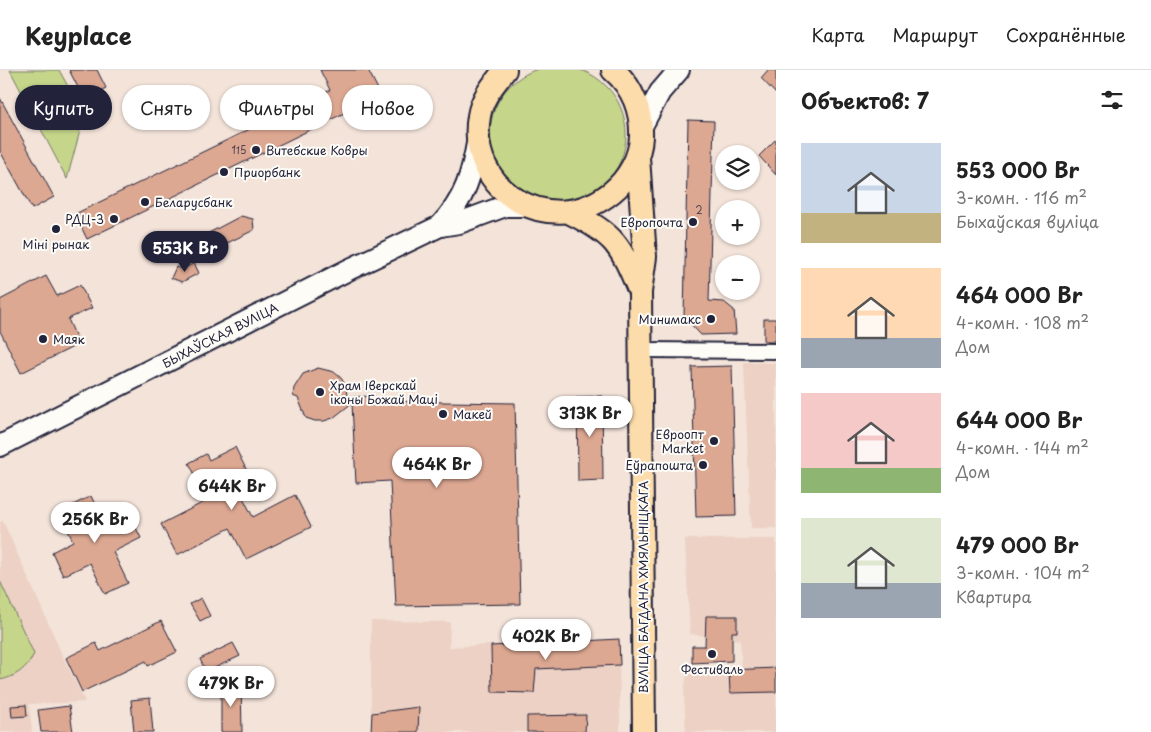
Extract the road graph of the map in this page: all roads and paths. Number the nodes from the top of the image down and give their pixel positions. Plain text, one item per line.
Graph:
1 (491, 70) edge
2 (505, 70) edge
3 (614, 70) edge
4 (679, 70) edge
5 (487, 93) junction
6 (642, 126) junction
7 (478, 138) junction
8 (638, 157) junction
9 (528, 206) junction
10 (569, 212) junction
11 (440, 226) junction
12 (640, 292) junction
13 (641, 350) junction
14 (776, 351) edge
15 (0, 446) edge
16 (644, 732) edge

1 - 5 main road
2 - 5 main road
3 - 6 main road
4 - 6 main road
5 - 7 main road
6 - 8 main road
7 - 9 main road
7 - 11 main road, БЫХАЎСКАЯ ВУЛІЦА
8 - 10 main road
8 - 12 main road, ВУЛІЦА БАГДАНА ХМЯЛЬНІЦКАГА
9 - 10 main road
9 - 11 main road, БЫХАЎСКАЯ ВУЛІЦА
10 - 12 main road, ВУЛІЦА БАГДАНА ХМЯЛЬНІЦКАГА
11 - 15 main road, БЫХАЎСКАЯ ВУЛІЦА
12 - 13 main road, ВУЛІЦА БАГДАНА ХМЯЛЬНІЦКАГА
13 - 14 street
13 - 16 main road, ВУЛІЦА БАГДАНА ХМЯЛЬНІЦКАГА

